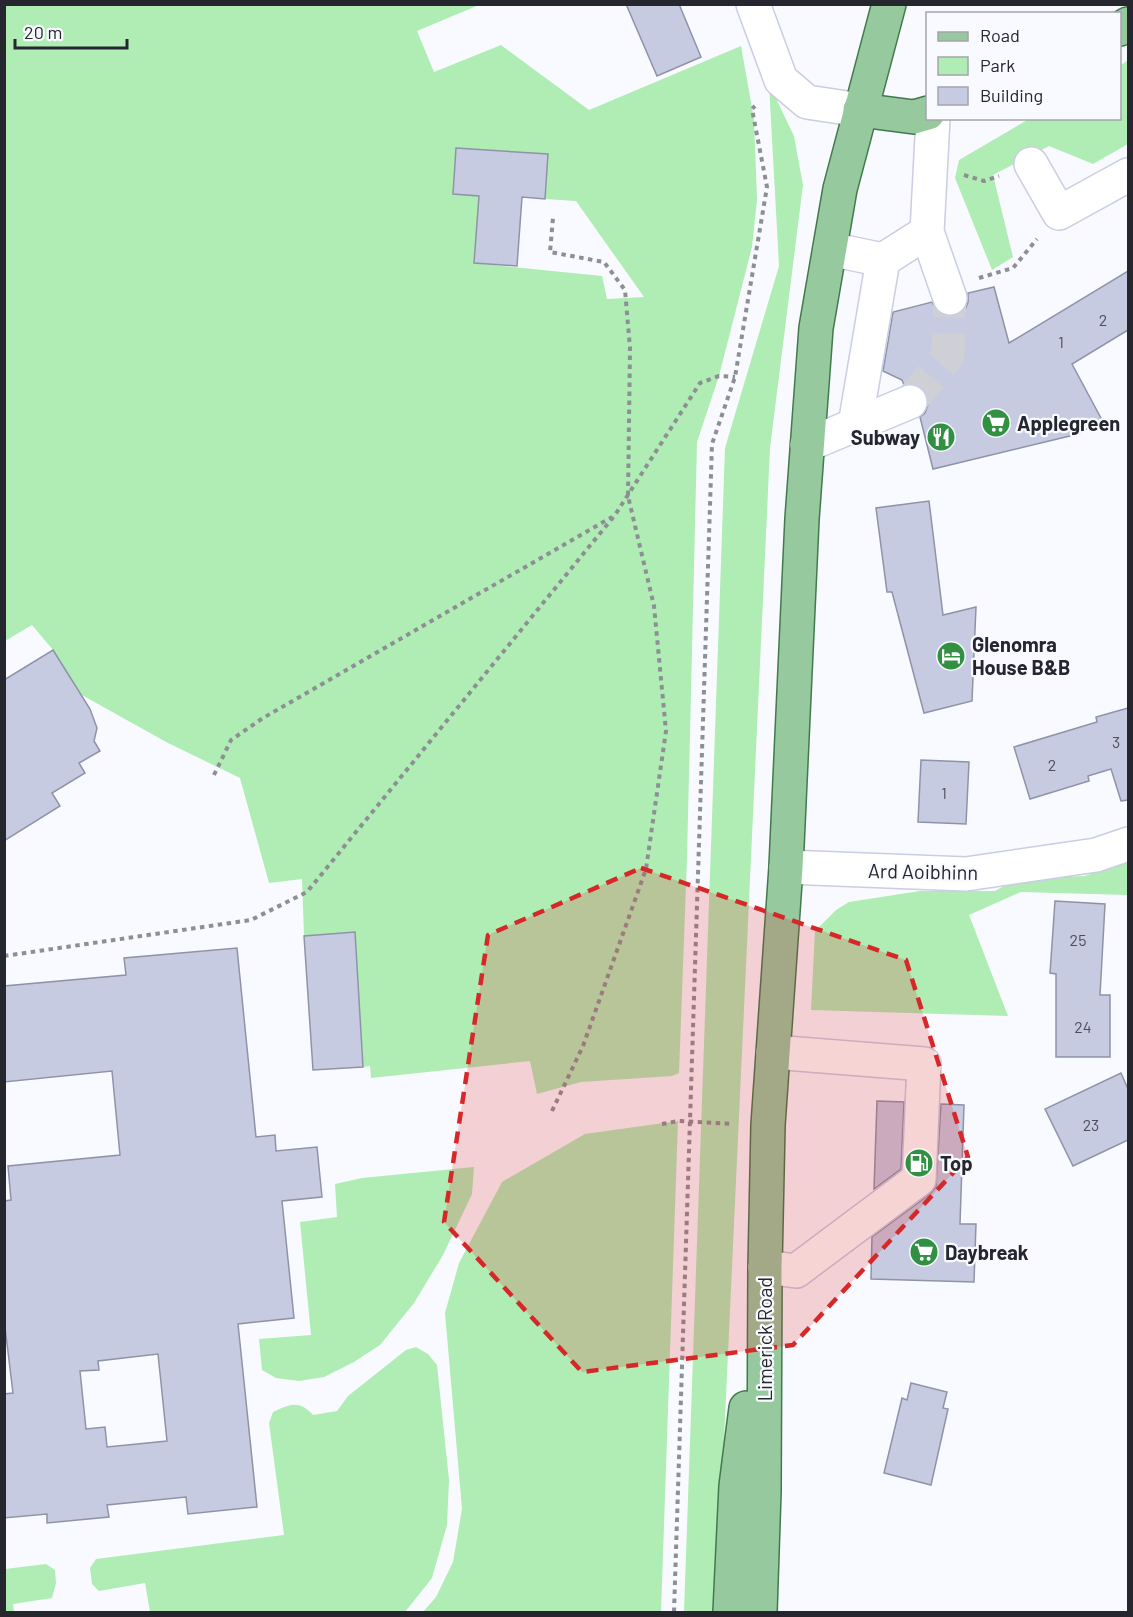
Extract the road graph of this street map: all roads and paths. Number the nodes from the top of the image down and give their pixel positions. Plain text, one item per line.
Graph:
1 (753, 4) edge
2 (889, 4) edge
3 (782, 80) junction
4 (860, 110) junction
5 (926, 113) edge
6 (933, 120) edge
7 (1031, 164) joint
8 (932, 165) junction
9 (1128, 175) edge
10 (1059, 213) junction
11 (553, 218) dead end
12 (927, 232) junction
13 (830, 249) junction
14 (883, 260) junction
15 (948, 293) joint
16 (735, 377) junction
17 (910, 402) tunnel mouth
18 (855, 425) junction
19 (807, 445) junction
20 (628, 495) junction
21 (615, 515) junction
22 (214, 775) dead end
23 (1128, 844) edge
24 (786, 867) junction
25 (4, 956) edge
26 (773, 1052) junction
27 (552, 1111) dead end
28 (690, 1122) junction
29 (662, 1124) dead end
30 (768, 1125) junction
31 (765, 1267) junction
32 (674, 1612) edge
33 (730, 1612) edge
34 (760, 1612) edge

1 - 3 street
2 - 4 main road
3 - 4 street
3 - 16 path
4 - 5 main road
4 - 13 main road
6 - 8 street
7 - 8 path
7 - 10 street
8 - 12 street
9 - 10 street
10 - 15 path
11 - 20 path
12 - 14 street
12 - 15 street
13 - 14 street
13 - 19 main road
14 - 18 street
16 - 20 path
16 - 28 path
17 - 18 street
18 - 19 street
19 - 24 main road
20 - 21 path
20 - 27 path
21 - 22 path
21 - 25 path
23 - 24 street, Ard Aoibhinn
24 - 26 main road
26 - 30 main road
26 - 31 street
28 - 29 path
28 - 30 path
28 - 32 path
30 - 31 main road
31 - 33 main road, Limerick Road
31 - 34 main road, Limerick Road

